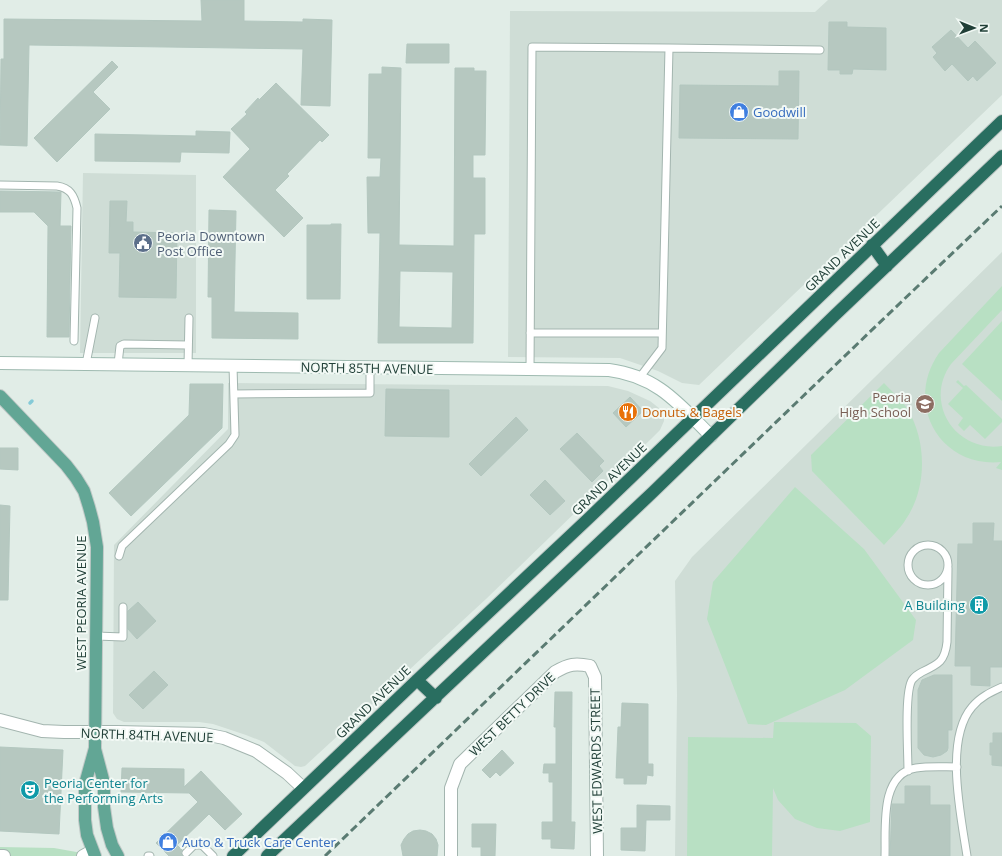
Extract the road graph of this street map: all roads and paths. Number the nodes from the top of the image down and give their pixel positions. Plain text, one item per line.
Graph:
1 (669, 48) junction
2 (820, 50) dead end
3 (1002, 121) edge
4 (1002, 156) edge
5 (0, 185) edge
6 (872, 245) junction
7 (888, 266) junction
8 (95, 318) dead end
9 (189, 318) dead end
10 (530, 333) junction
11 (662, 333) junction
12 (74, 341) dead end
13 (188, 344) junction
14 (0, 363) edge
15 (86, 364) junction
16 (118, 364) junction
17 (188, 365) junction
18 (233, 366) junction
19 (370, 368) junction
20 (530, 370) junction
21 (640, 377) junction
22 (234, 394) junction
23 (0, 396) edge
24 (693, 418) junction
25 (711, 436) junction
26 (119, 556) dead end
27 (948, 568) junction
28 (123, 607) dead end
29 (96, 636) junction
30 (590, 666) joint
31 (417, 680) junction
32 (1002, 686) edge
33 (436, 698) junction
34 (0, 720) edge
35 (95, 732) junction
36 (95, 748) junction
37 (956, 767) junction
38 (908, 771) junction
39 (303, 788) junction
40 (186, 853) dead end
41 (90, 854) edge
42 (0, 856) edge
43 (4, 856) edge
44 (118, 856) edge
45 (213, 856) edge
46 (233, 856) edge
47 (267, 856) edge
48 (451, 856) edge
49 (597, 856) edge
50 (885, 856) edge
51 (967, 856) edge

1 - 2 lane
1 - 10 lane
1 - 11 lane
3 - 6 highway, GRAND AVENUE
4 - 7 highway
5 - 12 lane
6 - 7 highway
6 - 24 highway, GRAND AVENUE
7 - 25 highway
8 - 15 lane
9 - 13 lane
10 - 11 lane
10 - 20 lane
11 - 21 lane
13 - 16 lane
13 - 17 lane
14 - 15 street, NORTH 85TH AVENUE
15 - 16 street, NORTH 85TH AVENUE
16 - 17 street, NORTH 85TH AVENUE
17 - 18 street, NORTH 85TH AVENUE
18 - 19 street, NORTH 85TH AVENUE
18 - 22 lane
19 - 20 street, NORTH 85TH AVENUE
19 - 22 lane
20 - 21 street, NORTH 85TH AVENUE
21 - 24 street, NORTH 85TH AVENUE
22 - 26 lane
23 - 29 main road, WEST PEORIA AVENUE
24 - 25 street, NORTH 85TH AVENUE
24 - 31 highway, GRAND AVENUE
25 - 33 highway
27 - 27 lane
27 - 38 lane
28 - 29 lane
29 - 35 main road, WEST PEORIA AVENUE
30 - 48 street, WEST BETTY DRIVE
30 - 49 street, WEST EDWARDS STREET
31 - 33 highway
31 - 39 highway, GRAND AVENUE
32 - 37 lane
33 - 47 highway
34 - 35 street, NORTH 84TH AVENUE
35 - 36 main road, WEST PEORIA AVENUE
35 - 39 street, NORTH 84TH AVENUE
36 - 41 main road, WEST PEORIA AVENUE
36 - 44 main road, WEST PEORIA AVENUE
37 - 38 lane
37 - 51 lane
38 - 50 lane
39 - 46 highway, GRAND AVENUE
40 - 45 lane
42 - 43 street

